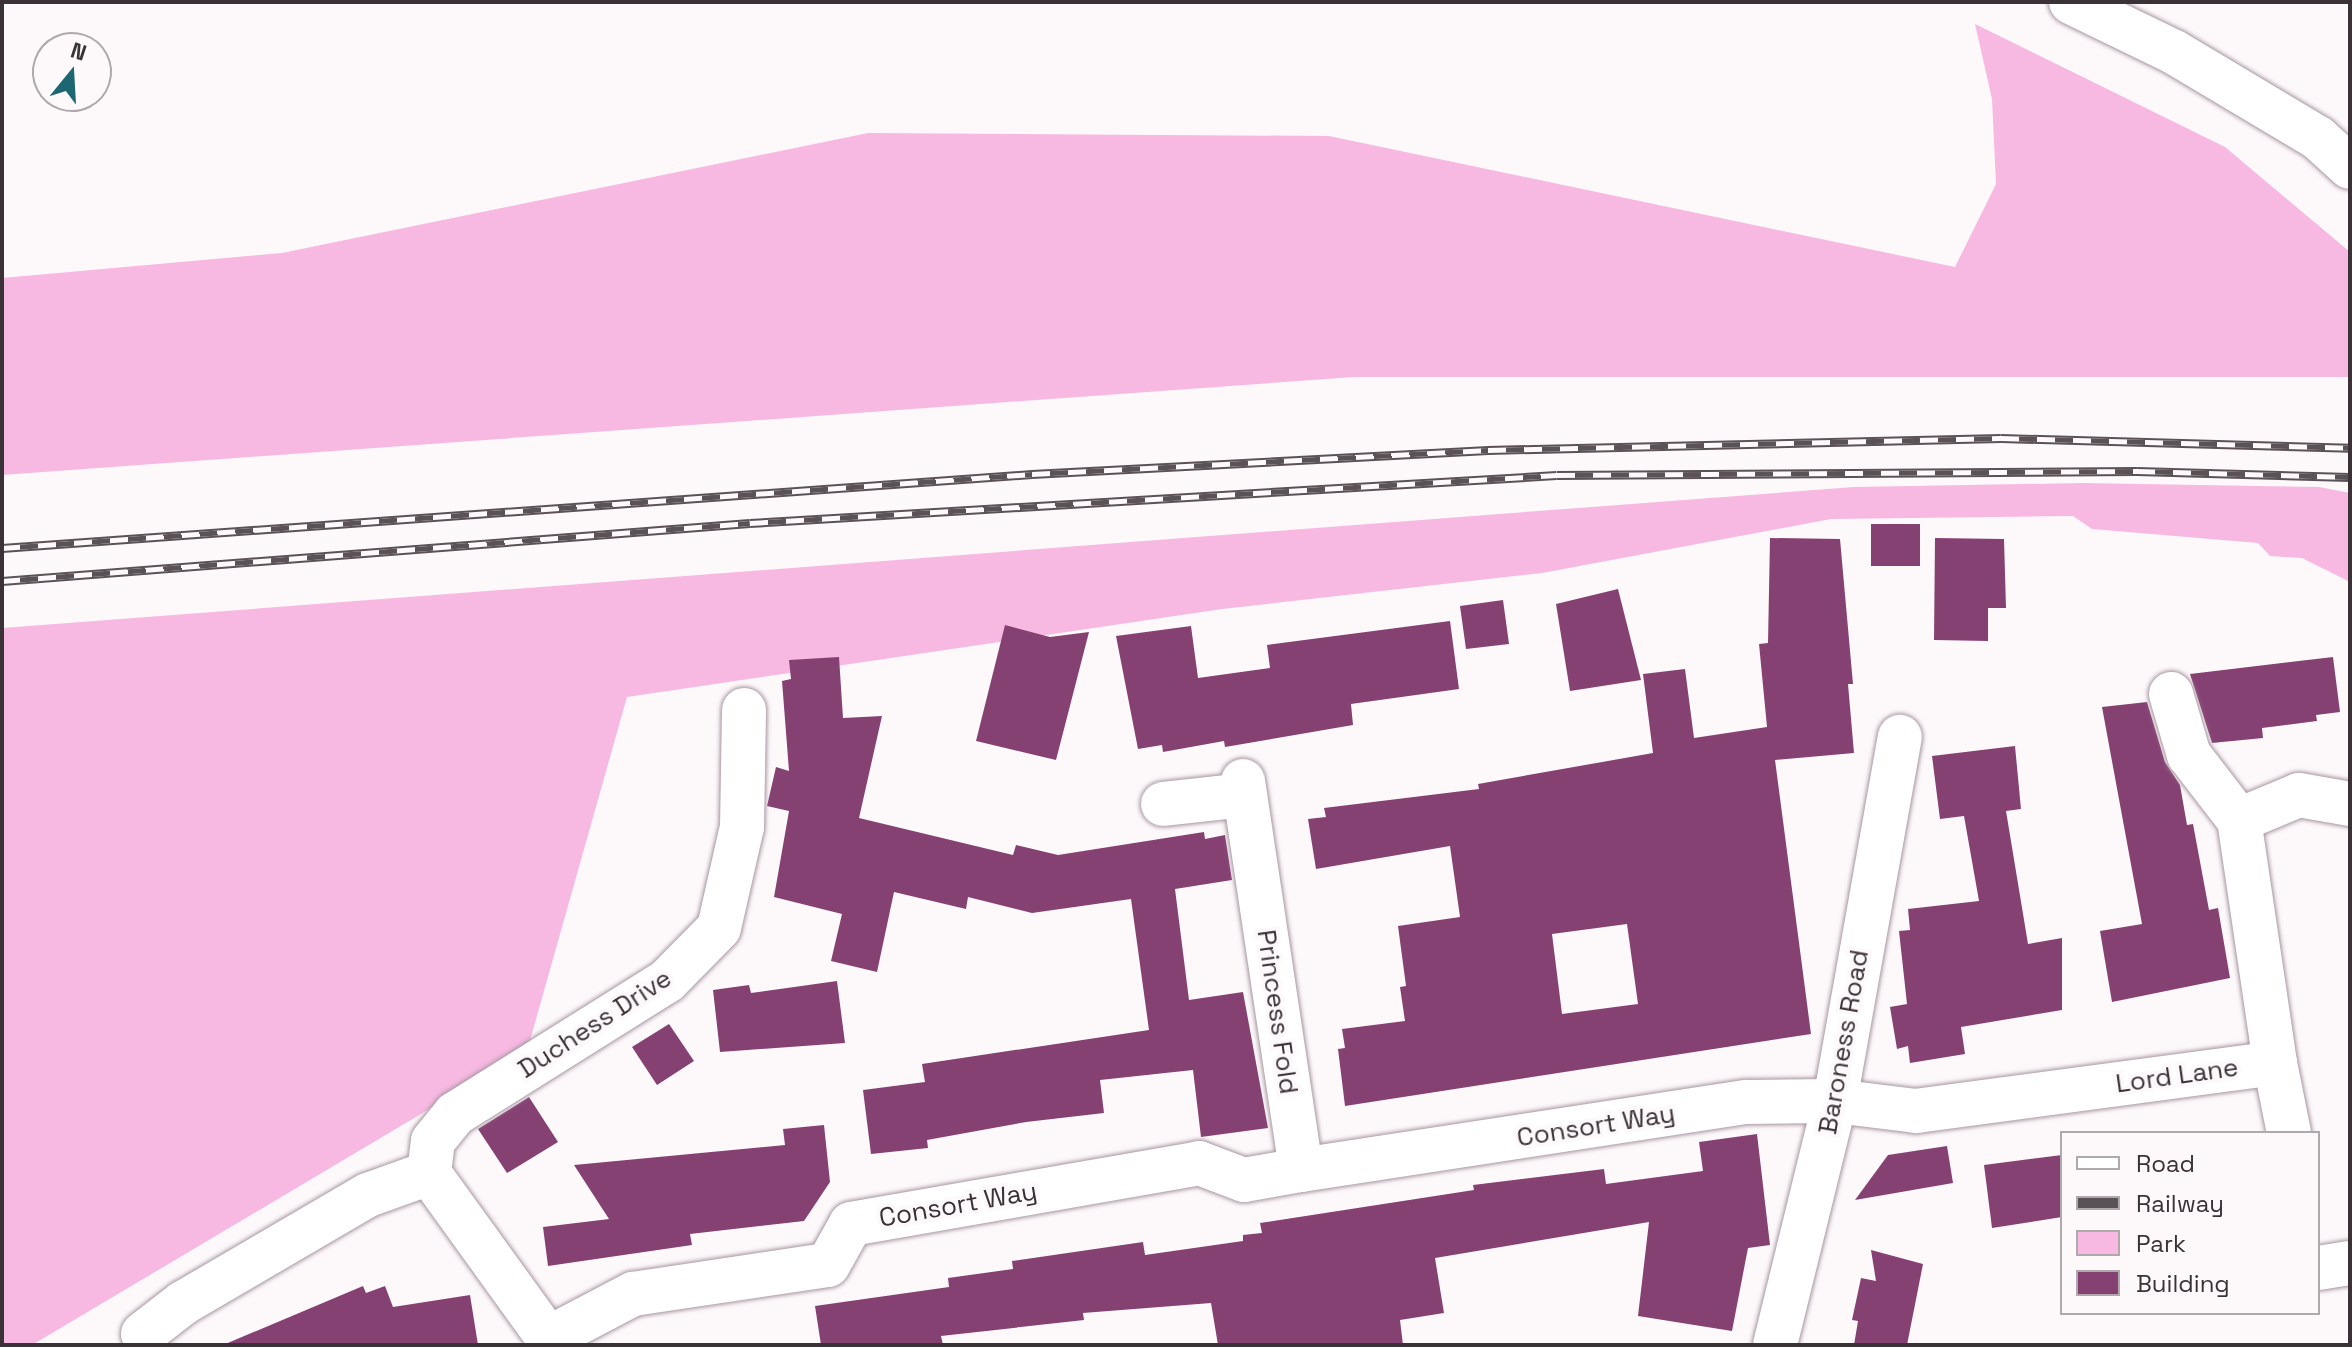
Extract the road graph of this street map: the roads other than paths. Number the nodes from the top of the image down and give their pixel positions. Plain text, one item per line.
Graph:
1 (2071, 2) edge
2 (2350, 167) edge
3 (2171, 694) dead end
4 (744, 710) dead end
5 (1900, 737) dead end
6 (1163, 804) dead end
7 (2350, 804) edge
8 (2239, 820) junction
9 (2275, 1063) junction
10 (1835, 1101) junction
11 (2289, 1131) edge
12 (1301, 1170) junction
13 (429, 1173) junction
14 (2350, 1263) edge
15 (2320, 1268) edge
16 (143, 1334) dead end
17 (552, 1341) edge
18 (1775, 1345) edge

1 - 2 street
3 - 8 street, Lord Lane
4 - 13 street, Duchess Drive
5 - 10 street, Baroness Road
6 - 12 street, Princess Fold
7 - 8 street
8 - 9 street, Lord Lane
9 - 10 street, Lord Lane
9 - 11 street
10 - 12 street, Consort Way
10 - 18 street, Baroness Road
12 - 17 street, Consort Way
13 - 16 street
13 - 17 street
14 - 15 street

